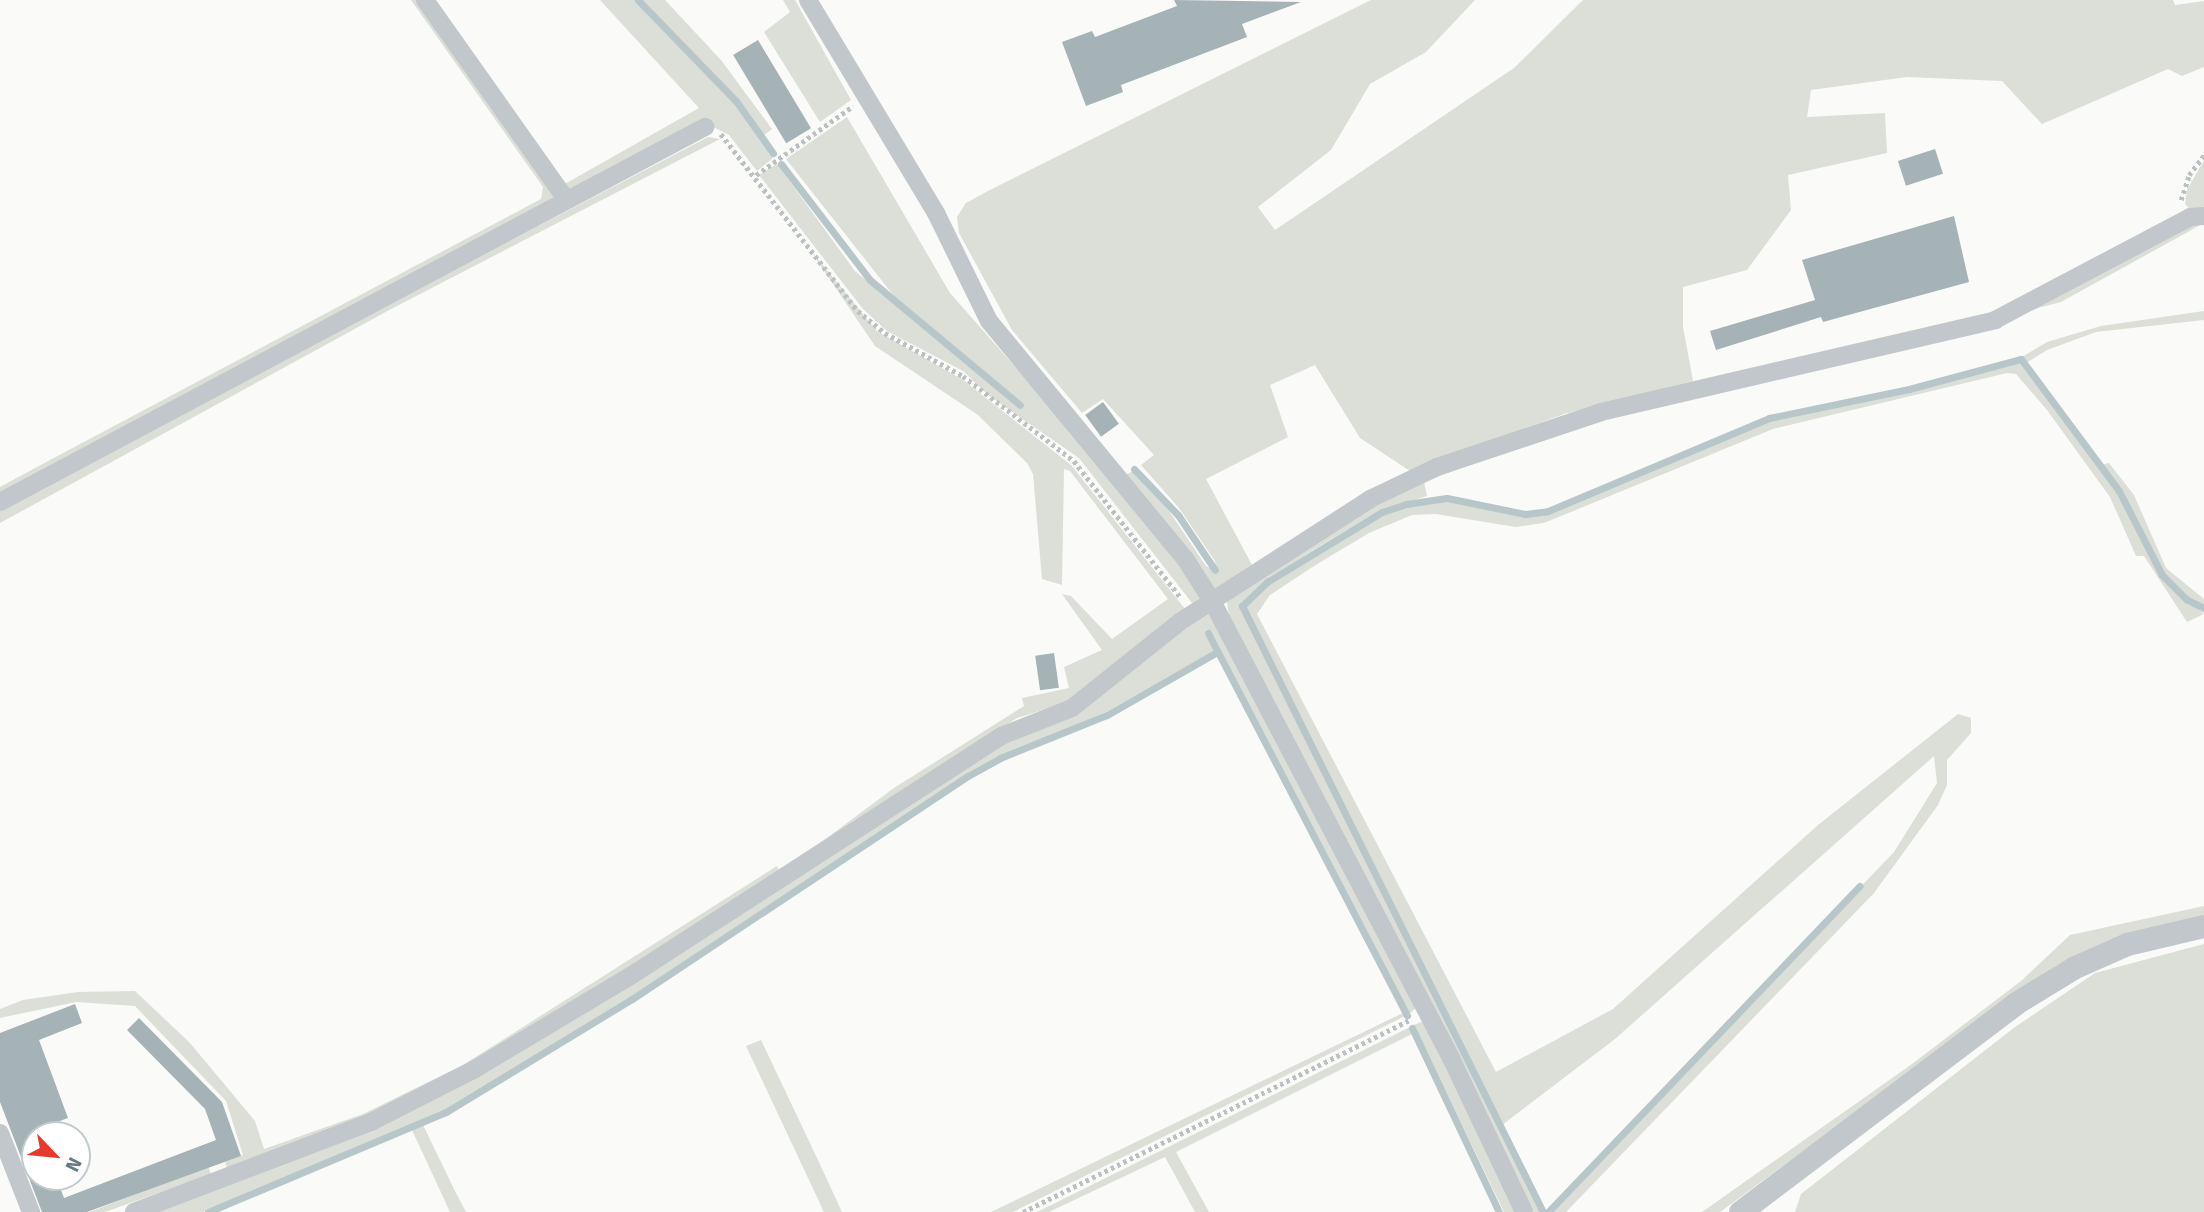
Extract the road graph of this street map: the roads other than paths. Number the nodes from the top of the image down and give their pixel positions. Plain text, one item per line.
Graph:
1 (425, 0) edge
2 (808, 0) edge
3 (705, 127) road end
4 (566, 199) junction
5 (2197, 217) edge
6 (0, 502) edge
7 (1212, 601) junction
8 (2204, 926) edge
9 (0, 1133) edge
10 (32, 1212) edge
11 (134, 1212) edge
12 (1524, 1212) edge
13 (1740, 1212) edge

1 - 4 street
2 - 7 street
3 - 4 street
4 - 6 street
5 - 7 street
7 - 11 street
7 - 12 street
8 - 13 street
9 - 10 street

